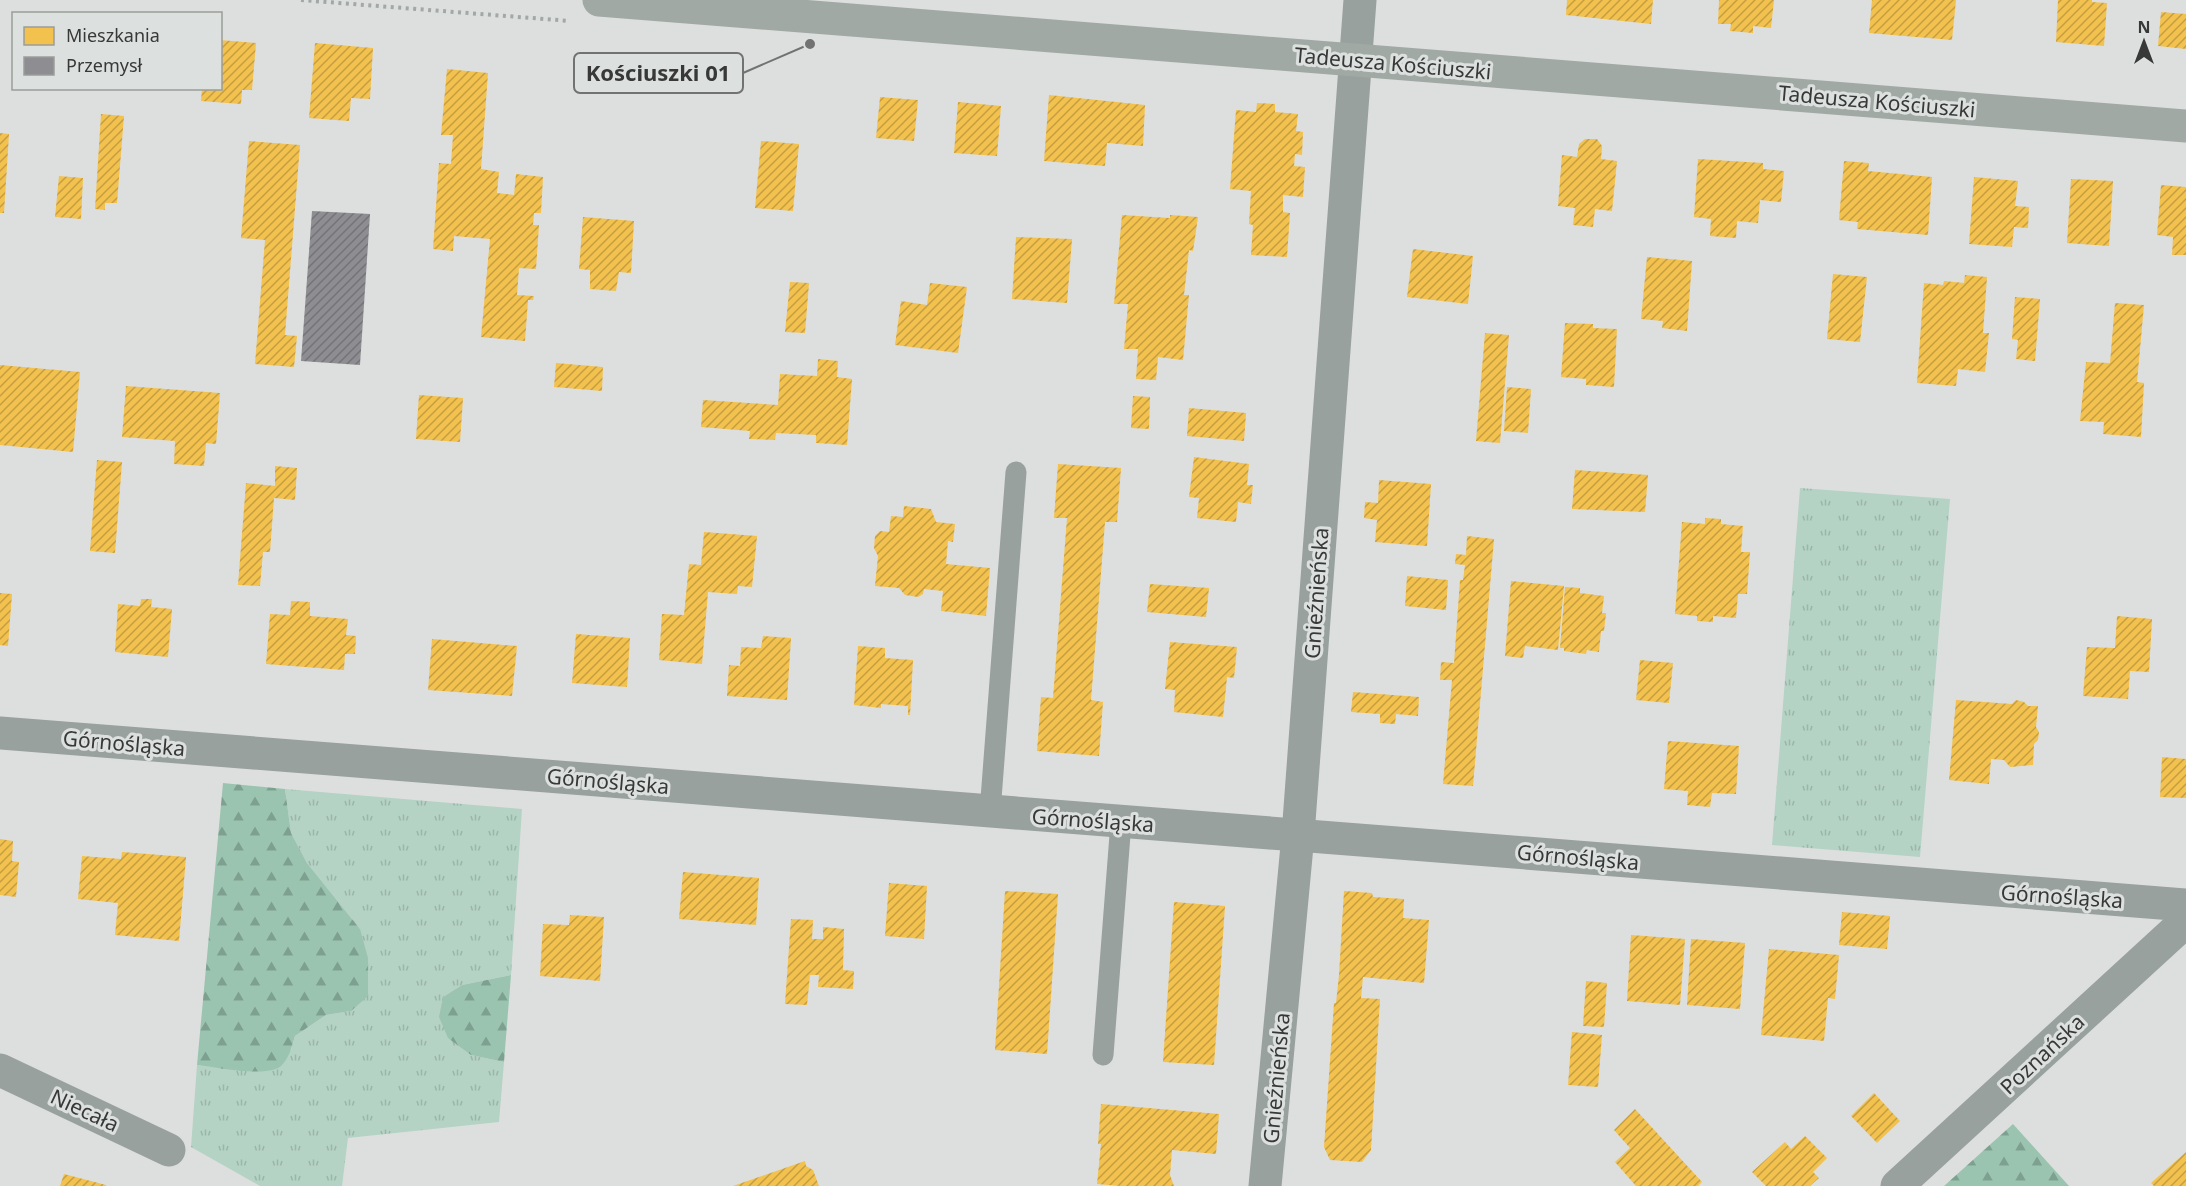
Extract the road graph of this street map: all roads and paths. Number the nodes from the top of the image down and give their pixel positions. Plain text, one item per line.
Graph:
1 (599, 0) edge
2 (1360, 0) edge
3 (1355, 60) junction
4 (2186, 126) edge
5 (1016, 471) dead end
6 (0, 733) edge
7 (990, 812) junction
8 (1121, 822) junction
9 (1298, 835) junction
10 (2186, 905) edge
11 (2186, 921) edge
12 (1103, 1055) dead end
13 (0, 1070) edge
14 (169, 1150) dead end
15 (1266, 1186) edge
16 (1897, 1186) edge

1 - 3 street, Tadeusza Kościuszki
2 - 3 street, Gnieźnieńska
3 - 4 street, Tadeusza Kościuszki
3 - 9 street, Gnieźnieńska
5 - 7 lane
6 - 7 street, Górnośląska
7 - 8 street, Górnośląska
8 - 9 street, Górnośląska
8 - 12 lane
9 - 10 street, Górnośląska
9 - 15 street, Gnieźnieńska
11 - 16 street, Poznańska
13 - 14 street, Niecała

